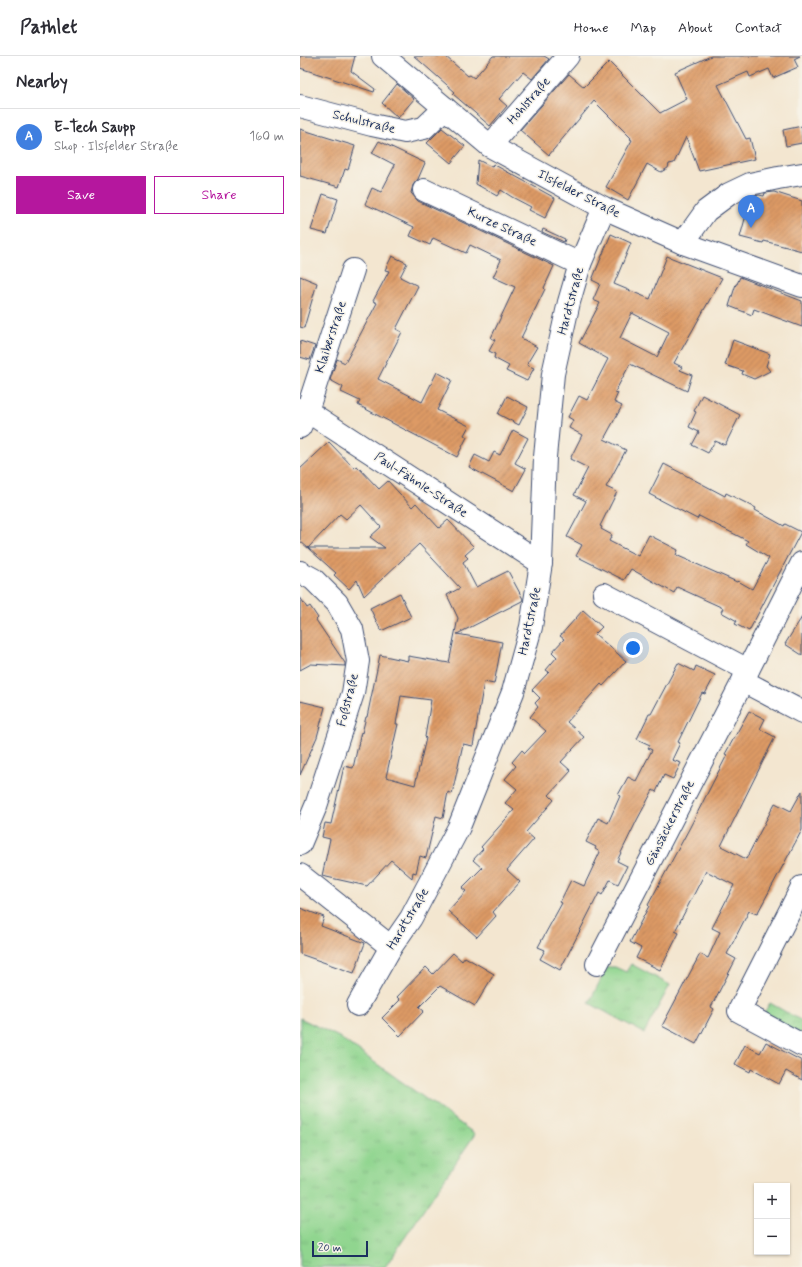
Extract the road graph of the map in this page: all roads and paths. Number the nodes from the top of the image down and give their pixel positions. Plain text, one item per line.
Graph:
1 (383, 56) edge
2 (568, 56) edge
3 (300, 106) edge
4 (445, 108) junction
5 (490, 146) junction
6 (802, 174) edge
7 (424, 190) dead end
8 (604, 208) junction
9 (683, 243) junction
10 (580, 264) junction
11 (353, 270) dead end
12 (802, 286) edge
13 (302, 415) edge
14 (541, 563) junction
15 (802, 563) edge
16 (300, 572) edge
17 (604, 594) dead end
18 (745, 676) junction
19 (802, 712) edge
20 (300, 844) edge
21 (300, 875) edge
22 (802, 887) edge
23 (391, 947) junction
24 (597, 964) dead end
25 (358, 1005) dead end
26 (802, 1045) edge

1 - 4 street, Ilsfelder Straße
2 - 5 street, Hohlstraße
3 - 4 street, Schulstraße
4 - 5 street, Ilsfelder Straße
5 - 8 street, Ilsfelder Straße
6 - 9 street
7 - 10 street, Kurze Straße
8 - 9 street, Ilsfelder Straße
8 - 10 street, Hardtstraße
9 - 12 street, Ilsfelder Straße
10 - 14 street, Hardtstraße
11 - 13 street, Klaiberstraße
13 - 14 street, Paul-Fähnle-Straße
14 - 23 street, Hardtstraße
15 - 18 street, Gänsäckerstraße
16 - 20 street, Foßstraße
17 - 18 street
18 - 19 street
18 - 24 street, Gänsäckerstraße
21 - 23 street
22 - 26 street
23 - 25 street, Hardtstraße

